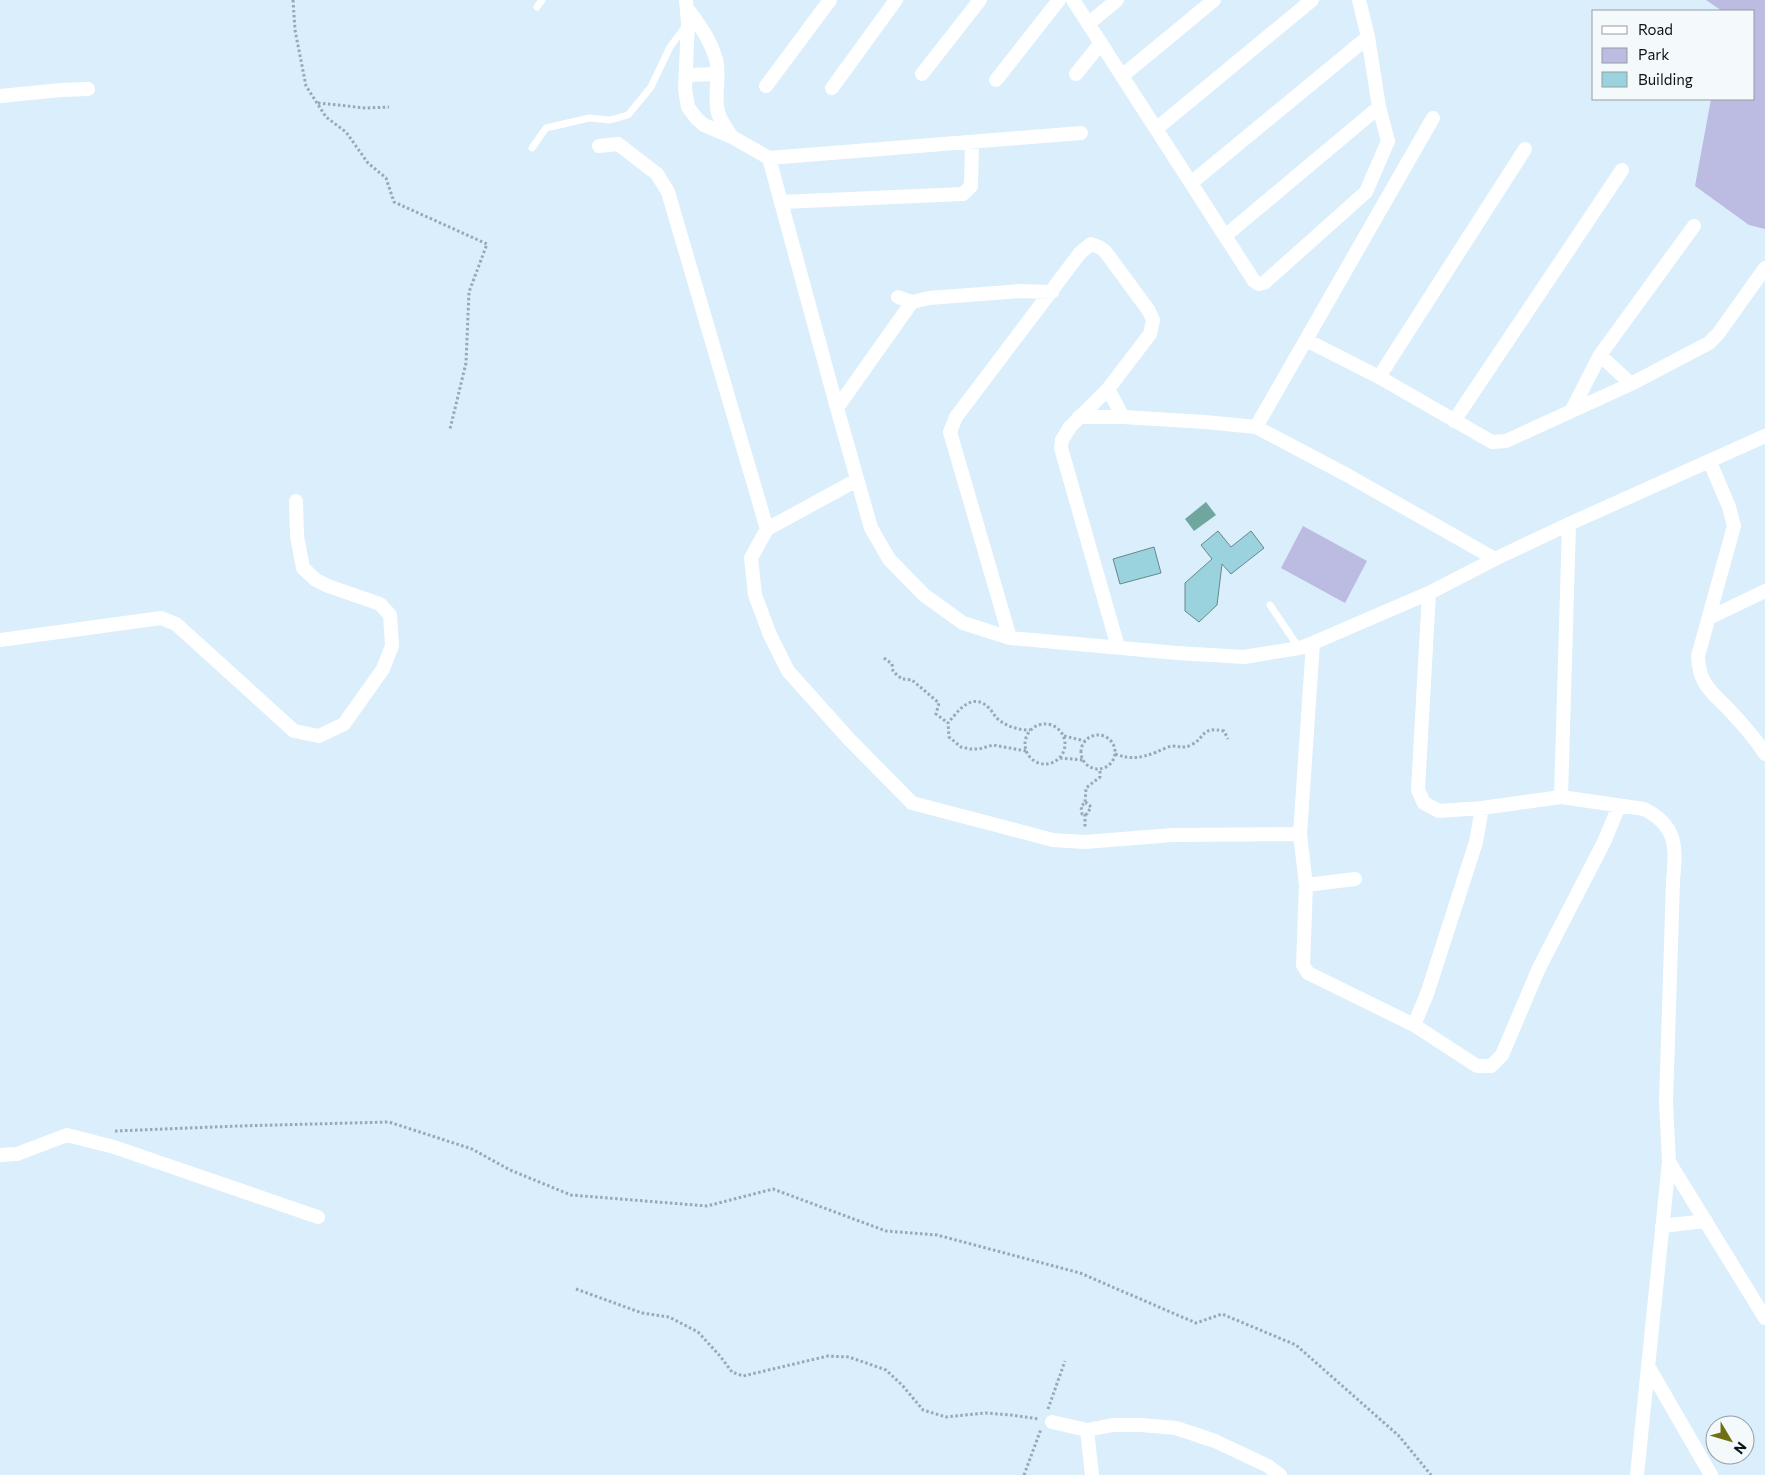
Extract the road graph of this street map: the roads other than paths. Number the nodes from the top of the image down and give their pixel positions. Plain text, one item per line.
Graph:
1 (542, 0) edge
2 (830, 0) edge
3 (896, 0) edge
4 (980, 0) edge
5 (1059, 0) edge
6 (1073, 0) edge
7 (1117, 0) edge
8 (1214, 0) edge
9 (1312, 0) edge
10 (1359, 0) edge
11 (686, 4) edge
12 (538, 7) dead end
13 (691, 21) junction
14 (1088, 24) junction
15 (1368, 37) junction
16 (1101, 43) junction
17 (717, 74) junction
18 (922, 74) dead end
19 (1076, 74) dead end
20 (686, 75) junction
21 (1122, 76) junction
22 (996, 80) dead end
23 (766, 86) dead end
24 (832, 88) dead end
25 (88, 89) dead end
26 (0, 96) edge
27 (1380, 107) junction
28 (1433, 118) dead end
29 (1156, 129) junction
30 (1081, 133) dead end
31 (732, 138) junction
32 (972, 142) junction
33 (599, 146) dead end
34 (532, 148) dead end
35 (1525, 149) dead end
36 (769, 158) junction
37 (1622, 170) dead end
38 (1191, 183) junction
39 (782, 202) junction
40 (1694, 226) dead end
41 (1225, 236) junction
42 (1765, 268) edge
43 (1052, 292) junction
44 (898, 297) dead end
45 (912, 302) junction
46 (1306, 340) junction
47 (1600, 355) junction
48 (1379, 377) junction
49 (1631, 384) junction
50 (1108, 390) junction
51 (836, 408) junction
52 (1572, 410) junction
53 (1079, 417) junction
54 (1123, 417) junction
55 (1454, 421) junction
56 (1256, 427) junction
57 (1765, 436) edge
58 (1710, 462) junction
59 (856, 480) junction
60 (296, 501) dead end
61 (1569, 524) junction
62 (767, 529) junction
63 (1495, 558) junction
64 (1765, 590) edge
65 (1429, 593) junction
66 (1270, 605) dead end
67 (1709, 618) junction
68 (1010, 638) junction
69 (0, 640) edge
70 (1313, 643) junction
71 (1118, 647) junction
72 (1299, 648) junction
73 (1765, 754) edge
74 (1561, 797) junction
75 (1619, 806) junction
76 (1482, 808) junction
77 (1300, 834) junction
78 (1354, 879) dead end
79 (1306, 885) junction
80 (1414, 1025) junction
81 (0, 1155) edge
82 (1668, 1162) junction
83 (318, 1217) dead end
84 (1706, 1222) junction
85 (1662, 1226) junction
86 (1764, 1316) edge
87 (1648, 1366) junction
88 (1052, 1422) road end
89 (1087, 1430) junction
90 (1092, 1475) edge
91 (1280, 1475) edge
92 (1637, 1475) edge
93 (1712, 1475) edge

1 - 12 lane
2 - 23 street
3 - 24 street
4 - 18 street
5 - 22 street
6 - 14 street
7 - 14 street
8 - 21 street
9 - 29 street
10 - 15 street
11 - 13 street
13 - 17 street
13 - 20 street
13 - 34 lane
14 - 16 street
15 - 27 street
15 - 38 street
16 - 19 street
16 - 21 street
17 - 20 street
17 - 31 street
20 - 31 street
21 - 29 street
25 - 26 street
27 - 41 street
27 - 41 street
28 - 46 street
29 - 38 street
30 - 32 street
31 - 36 street
32 - 36 street
32 - 39 street
33 - 62 street
35 - 48 street
36 - 39 street
37 - 55 street
38 - 41 street
39 - 51 street
40 - 47 street
42 - 49 street
43 - 45 street
43 - 50 street
43 - 68 street
44 - 45 street
45 - 51 street
46 - 48 street
46 - 56 street
47 - 49 street
47 - 52 street
48 - 55 street
49 - 52 street
50 - 53 street
50 - 54 street
51 - 59 street
52 - 55 street
53 - 54 street
53 - 71 street
54 - 56 street
56 - 63 street
57 - 58 street
58 - 61 street
58 - 67 street
59 - 62 street
59 - 68 street
60 - 69 street
61 - 63 street
61 - 74 street
62 - 77 street
63 - 65 street
64 - 67 street
65 - 70 street
65 - 76 street
66 - 72 lane
67 - 73 street
68 - 71 street
70 - 72 street
70 - 77 street
71 - 72 street
74 - 75 street
74 - 76 street
75 - 80 street
75 - 82 street
76 - 80 street
77 - 79 street
78 - 79 street
79 - 80 street
81 - 83 street
82 - 84 street
82 - 85 street
84 - 85 street
84 - 86 street
85 - 87 street
87 - 92 street
87 - 93 street
88 - 89 street
89 - 90 street
89 - 91 street

